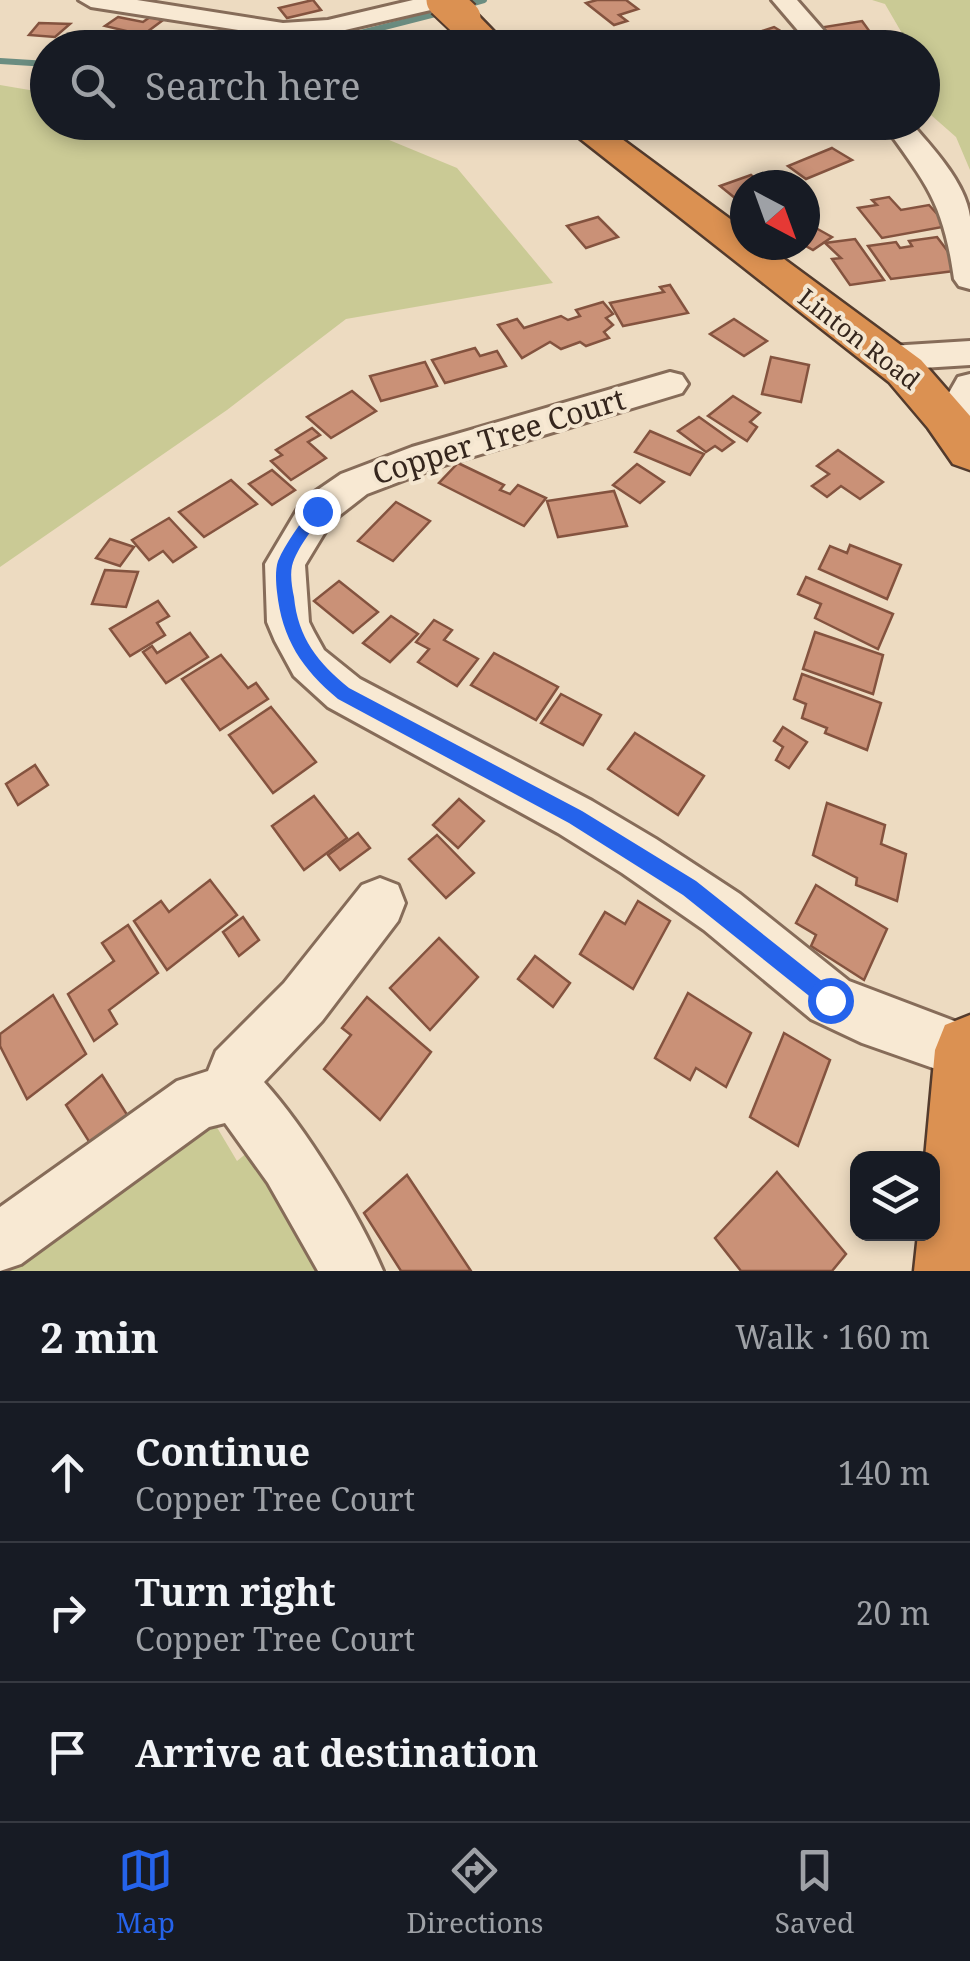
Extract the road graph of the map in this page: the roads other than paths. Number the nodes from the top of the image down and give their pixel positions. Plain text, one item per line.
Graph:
1 (91, 0) edge
2 (784, 0) edge
3 (451, 6) edge
4 (476, 30) edge
5 (811, 30) edge
6 (599, 140) edge
7 (910, 140) edge
8 (960, 282) edge
9 (970, 353) edge
10 (890, 358) junction
11 (670, 384) dead end
12 (962, 418) edge
13 (380, 903) dead end
14 (970, 1052) edge
15 (226, 1095) junction
16 (0, 1243) edge
17 (352, 1271) edge
18 (954, 1271) edge

1 - 3 street
2 - 5 street
3 - 4 highway
6 - 10 highway, Linton Road
7 - 8 street
9 - 10 street
10 - 12 highway, Linton Road
11 - 14 street, Copper Tree Court
13 - 15 street
14 - 18 highway
15 - 16 street
15 - 17 street

